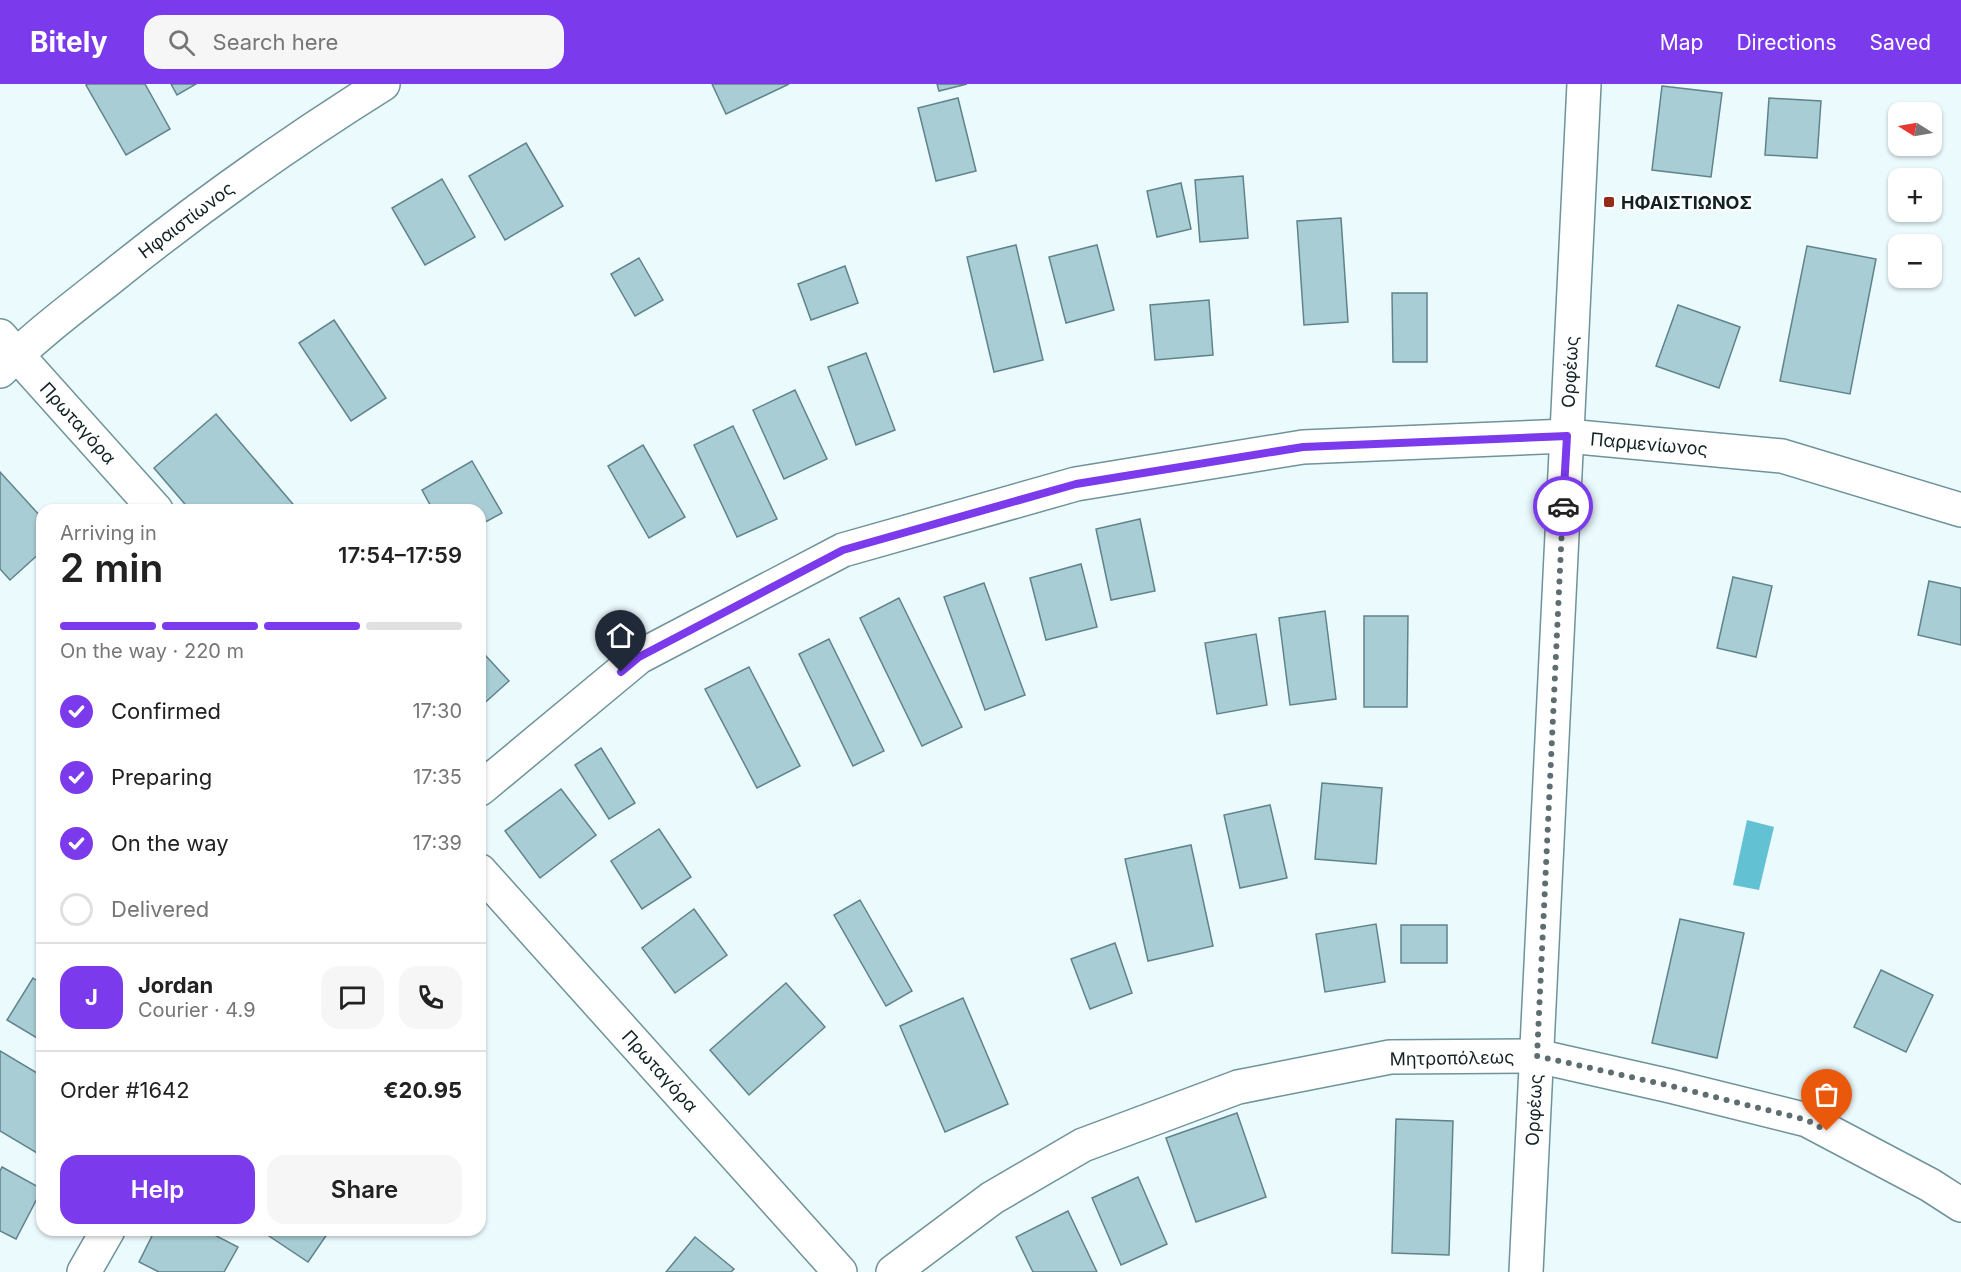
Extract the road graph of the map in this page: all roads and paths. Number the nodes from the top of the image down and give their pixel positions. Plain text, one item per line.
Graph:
1 (383, 84) edge
2 (1584, 84) edge
3 (6, 354) edge
4 (1567, 436) junction
5 (150, 504) edge
6 (1961, 510) edge
7 (486, 784) edge
8 (486, 878) edge
9 (1537, 1056) junction
10 (1961, 1205) edge
11 (105, 1236) edge
12 (84, 1272) edge
13 (840, 1272) edge
14 (893, 1272) edge
15 (1526, 1272) edge

1 - 3 street, Ηφαιστίωνος
2 - 4 street, Ορφέως
3 - 5 street, Πρωταγόρα
4 - 6 street, Παρμενίωνος
4 - 7 street, Παρμενίωνος
4 - 9 street, Ορφέως
8 - 13 street, Πρωταγόρα
9 - 10 street, Μητροπόλεως
9 - 14 street, Μητροπόλεως
9 - 15 street, Ορφέως
11 - 12 street

